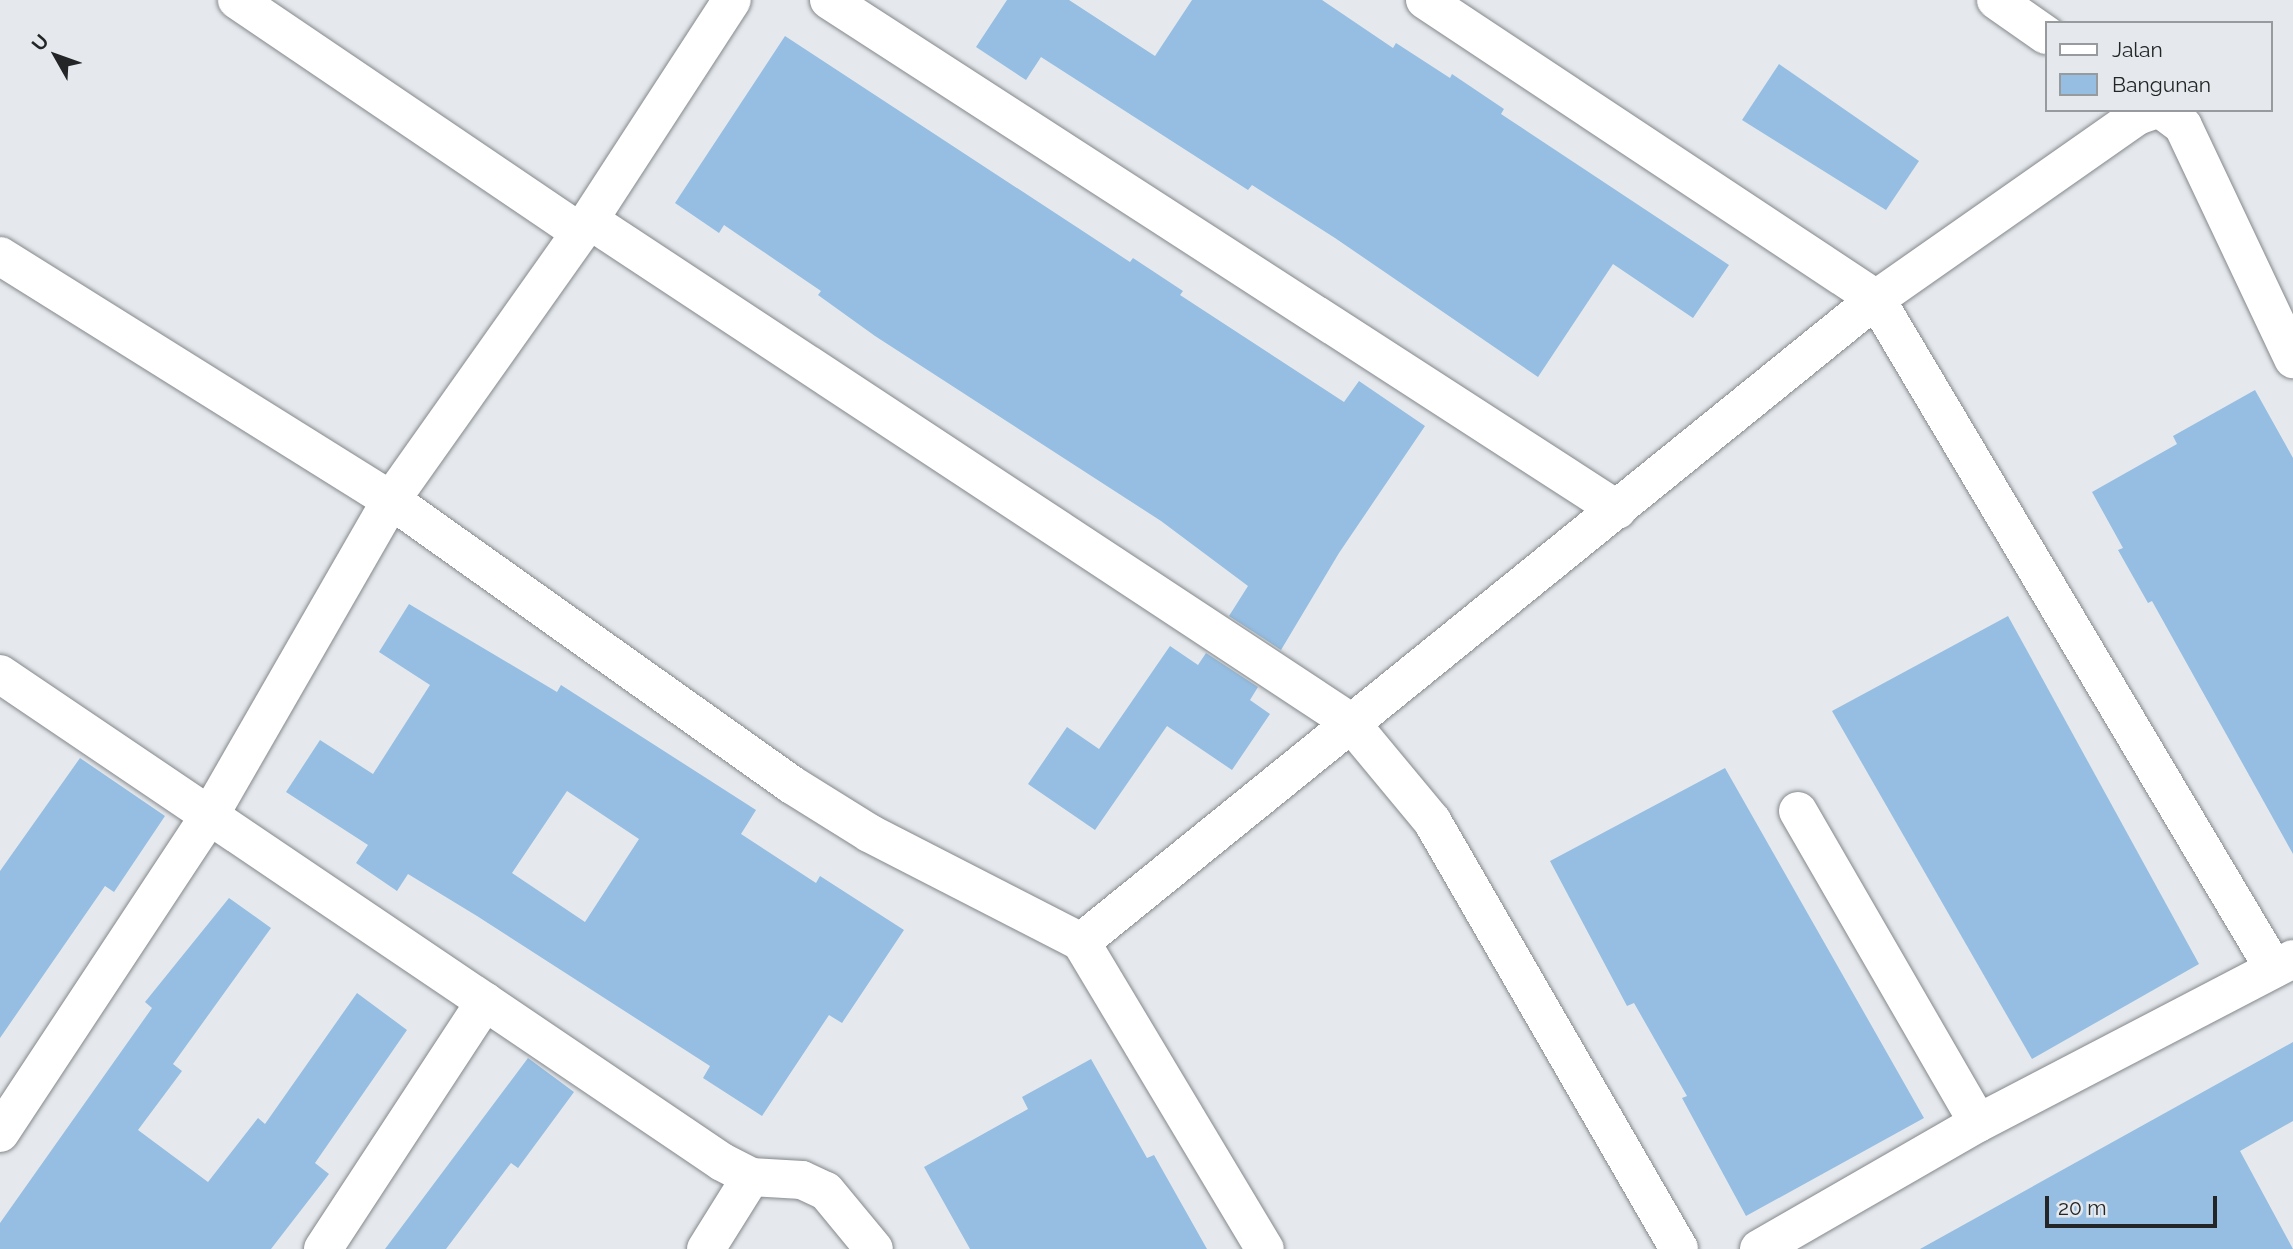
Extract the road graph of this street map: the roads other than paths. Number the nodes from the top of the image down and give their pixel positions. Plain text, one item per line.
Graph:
1 (237, 0) edge
2 (732, 0) edge
3 (829, 0) edge
4 (1425, 0) edge
5 (1996, 0) edge
6 (2044, 34) edge
7 (2148, 112) edge
8 (2165, 112) edge
9 (585, 226) junction
10 (0, 256) edge
11 (2276, 284) edge
12 (1876, 299) junction
13 (2293, 359) edge
14 (391, 500) junction
15 (1618, 510) junction
16 (0, 674) edge
17 (1349, 721) junction
18 (1798, 811) dead end
19 (211, 813) junction
20 (1081, 942) junction
21 (2284, 964) edge
22 (485, 1001) junction
23 (1978, 1123) junction
24 (0, 1133) edge
25 (751, 1177) junction
26 (323, 1249) edge
27 (706, 1249) edge
28 (874, 1249) edge
29 (1265, 1249) edge
30 (1679, 1249) edge
31 (1759, 1249) edge

1 - 9 street
2 - 9 street
3 - 15 street
4 - 12 street
5 - 6 street
7 - 12 street
8 - 11 street
9 - 14 street
9 - 17 street
10 - 14 street
11 - 13 street
12 - 15 street
12 - 21 street
14 - 19 street
14 - 20 street
15 - 17 street
16 - 19 street
17 - 20 street
17 - 30 street
18 - 23 street
19 - 22 street
19 - 24 street
20 - 29 street
21 - 23 street
22 - 25 street
22 - 26 street
23 - 31 street
25 - 27 street
25 - 28 street

